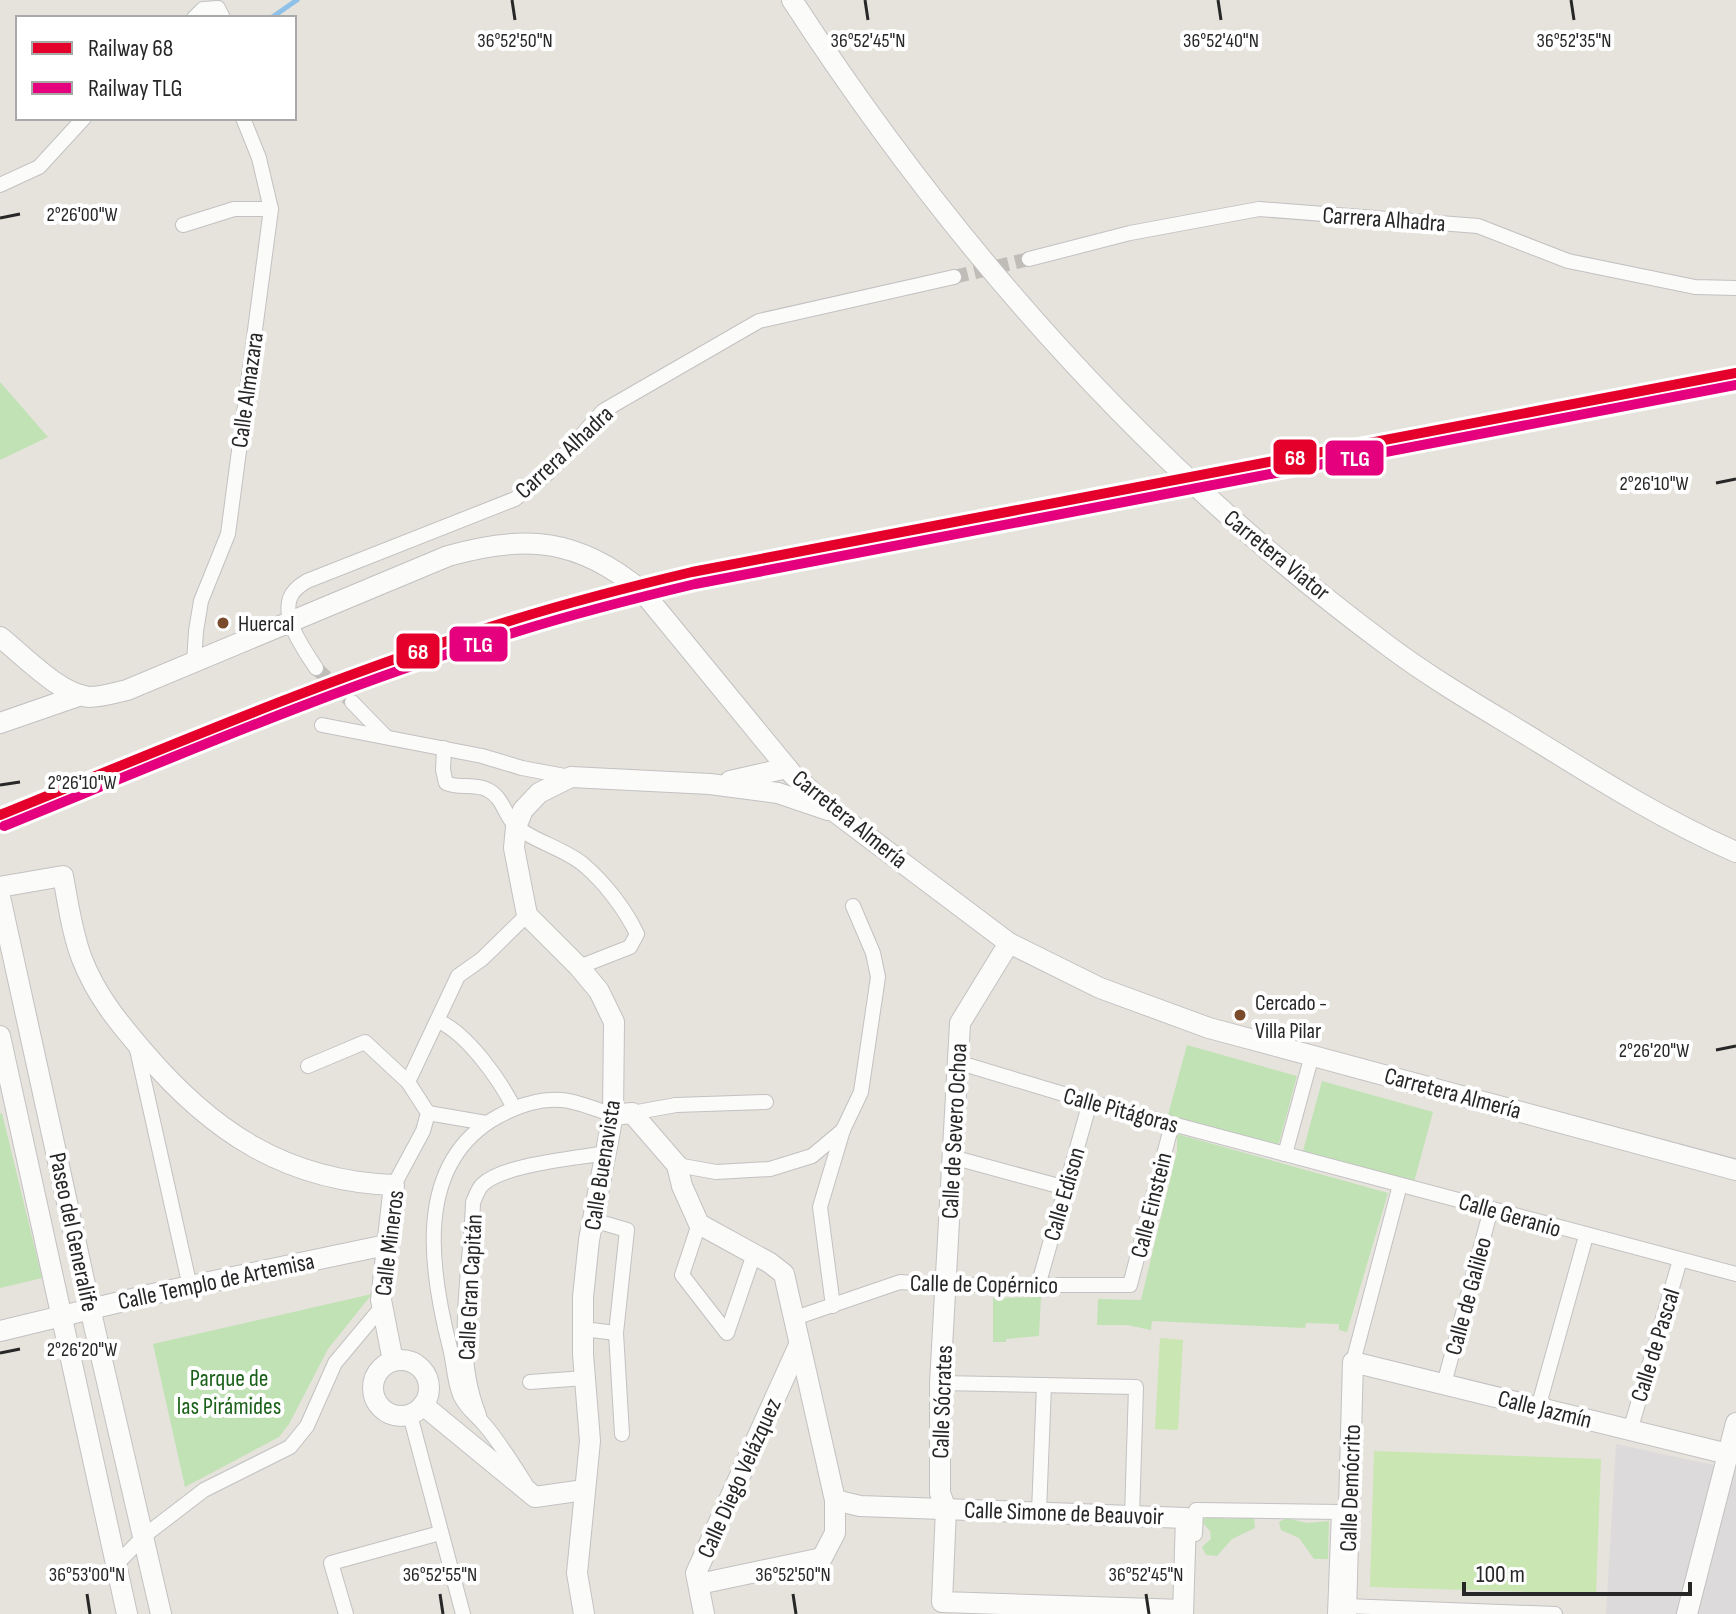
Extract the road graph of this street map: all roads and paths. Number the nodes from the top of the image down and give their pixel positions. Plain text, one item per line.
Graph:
1 (792, 0) edge
2 (196, 16) edge
3 (222, 16) edge
4 (82, 120) edge
5 (244, 120) edge
6 (0, 185) edge
7 (271, 209) junction
8 (183, 225) dead end
9 (1029, 259) tunnel mouth
10 (954, 277) tunnel mouth
11 (1736, 288) edge
12 (291, 621) junction
13 (0, 637) edge
14 (194, 662) junction
15 (316, 668) tunnel mouth
16 (81, 695) junction
17 (352, 702) tunnel mouth
18 (0, 723) edge
19 (322, 725) dead end
20 (759, 735) junction
21 (386, 737) junction
22 (444, 748) junction
23 (790, 771) junction
24 (571, 777) junction
25 (710, 784) junction
26 (755, 790) junction
27 (835, 812) junction
28 (516, 827) junction
29 (1736, 852) edge
30 (0, 887) edge
31 (0, 897) edge
32 (853, 906) dead end
33 (527, 915) junction
34 (1009, 943) junction
35 (579, 967) junction
36 (438, 1021) junction
37 (0, 1036) edge
38 (136, 1043) junction
39 (1312, 1055) junction
40 (957, 1062) junction
41 (308, 1066) dead end
42 (408, 1082) junction
43 (766, 1102) dead end
44 (1090, 1102) junction
45 (514, 1108) junction
46 (428, 1113) junction
47 (623, 1114) junction
48 (486, 1123) junction
49 (1172, 1124) junction
50 (843, 1130) junction
51 (607, 1153) junction
52 (1285, 1154) junction
53 (952, 1157) junction
54 (677, 1165) junction
55 (1736, 1170) edge
56 (394, 1185) junction
57 (1400, 1185) junction
58 (1066, 1188) junction
59 (1491, 1209) junction
60 (593, 1220) junction
61 (699, 1224) junction
62 (1586, 1236) junction
63 (386, 1245) junction
64 (754, 1254) junction
65 (1680, 1260) junction
66 (1736, 1274) edge
67 (947, 1285) junction
68 (1130, 1285) joint
69 (1038, 1286) junction
70 (190, 1287) junction
71 (833, 1306) junction
72 (381, 1308) junction
73 (91, 1309) junction
74 (62, 1316) junction
75 (795, 1318) junction
76 (583, 1329) junction
77 (0, 1331) edge
78 (616, 1333) junction
79 (799, 1345) junction
80 (393, 1361) junction
81 (1353, 1362) junction
82 (585, 1378) junction
83 (530, 1382) dead end
84 (940, 1383) junction
85 (1444, 1384) junction
86 (1044, 1385) junction
87 (1538, 1408) junction
88 (417, 1410) junction
89 (482, 1422) junction
90 (1736, 1423) edge
91 (1630, 1431) junction
92 (622, 1434) dead end
93 (1732, 1455) edge
94 (584, 1490) junction
95 (535, 1497) junction
96 (835, 1500) junction
97 (946, 1509) junction
98 (1039, 1512) junction
99 (1132, 1516) junction
100 (440, 1533) junction
101 (144, 1536) junction
102 (116, 1565) junction
103 (699, 1584) junction
104 (942, 1608) edge
105 (1342, 1611) edge
106 (1466, 1612) edge
107 (1186, 1613) edge
108 (127, 1614) edge
109 (161, 1614) edge
110 (346, 1614) edge
111 (463, 1614) edge
112 (584, 1614) edge
113 (704, 1614) edge
114 (1555, 1614) edge
115 (1687, 1614) edge

1 - 29 street, Carretera Viator
2 - 3 street
4 - 6 street
5 - 7 street, Calle Almazara
7 - 8 street
7 - 14 street, Calle Almazara
9 - 11 street, Carrera Alhadra
10 - 12 street, Carrera Alhadra
12 - 14 street, Carretera Almería
12 - 15 street
12 - 20 street, Carretera Almería
13 - 16 street
14 - 16 street, Carretera Almería
16 - 18 street, Carretera Almería
17 - 21 street
19 - 21 street
20 - 23 street, Carretera Almería
20 - 25 street
21 - 22 street
22 - 24 street
22 - 28 street
23 - 25 street
23 - 26 street
23 - 27 street, Carretera Almería
24 - 25 street
24 - 28 street
25 - 26 street
26 - 27 street
27 - 34 street, Carretera Almería
28 - 33 street
28 - 35 street
30 - 38 street
31 - 73 street, Paseo del Generalife
32 - 50 street
33 - 35 street, Calle Buenavista
33 - 36 street
34 - 39 street, Carretera Almería
34 - 40 street, Calle de Severo Ochoa
35 - 47 street, Calle Buenavista
36 - 42 street
36 - 45 street
37 - 74 street, Paseo del Generalife
38 - 56 street
38 - 70 street
39 - 52 street
39 - 55 street, Carretera Almería
40 - 44 street, Calle Pitágoras
40 - 53 street, Calle de Severo Ochoa
41 - 42 street
42 - 46 street
43 - 47 street
44 - 49 street, Calle Pitágoras
44 - 58 street, Calle Edison
45 - 47 street
45 - 48 street
46 - 48 street
46 - 56 street, Calle Mineros
47 - 51 street, Calle Buenavista
47 - 54 street
48 - 89 street, Calle Gran Capitán
49 - 52 street, Calle Pitágoras
49 - 68 street, Calle Einstein
50 - 54 street
50 - 71 street
51 - 60 street, Calle Buenavista
51 - 89 street, Calle Gran Capitán
52 - 57 street, Calle Geranio
53 - 58 street
53 - 67 street, Calle de Severo Ochoa
54 - 61 street
56 - 63 street, Calle Mineros
57 - 59 street, Calle Geranio
57 - 81 street
58 - 69 street, Calle Edison
59 - 62 street, Calle Geranio
59 - 85 street, Calle de Galileo
60 - 76 street, Calle Buenavista
60 - 78 street
61 - 64 street
61 - 64 street
62 - 65 street, Calle Geranio
62 - 87 street
63 - 70 street, Calle Templo de Artemisa
63 - 72 street, Calle Mineros
64 - 75 street
65 - 66 street, Calle Geranio
65 - 91 street, Calle de Pascal
67 - 69 street, Calle de Copérnico
67 - 71 street, Calle de Copérnico
67 - 84 street, Calle Sócrates
68 - 69 street, Calle de Copérnico
70 - 73 street, Calle Templo de Artemisa
71 - 75 street, Calle de Copérnico
72 - 80 street, Calle Mineros
72 - 101 street
73 - 74 street, Calle Templo de Artemisa
73 - 101 street, Paseo del Generalife
74 - 77 street, Calle Templo de Artemisa
74 - 102 street, Paseo del Generalife
75 - 79 street
76 - 78 street
76 - 82 street, Calle Buenavista
78 - 92 street
79 - 96 street
79 - 103 street, Calle Diego Velázquez
80 - 88 street
80 - 88 street
81 - 85 street, Calle Jazmín
81 - 105 street, Calle Demócrito
82 - 83 street
82 - 94 street, Calle Buenavista
84 - 86 street
84 - 97 street, Calle Sócrates
85 - 87 street, Calle Jazmín
86 - 98 street
86 - 99 street
87 - 91 street, Calle Jazmín
88 - 95 street
88 - 100 street
89 - 95 street, Calle Gran Capitán
90 - 93 street
91 - 93 street, Calle Jazmín
93 - 115 street
94 - 95 street
94 - 112 street, Calle Buenavista
96 - 97 street, Calle Simone de Beauvoir
96 - 103 street
97 - 98 street, Calle Simone de Beauvoir
97 - 104 street, Calle Sócrates
98 - 99 street, Calle Simone de Beauvoir
99 - 107 street, Calle Simone de Beauvoir
100 - 110 street
100 - 111 street
101 - 102 street
101 - 109 street, Paseo del Generalife
102 - 108 street, Paseo del Generalife
103 - 113 street, Calle Diego Velázquez
104 - 107 street
105 - 106 street
105 - 107 street
106 - 114 street

